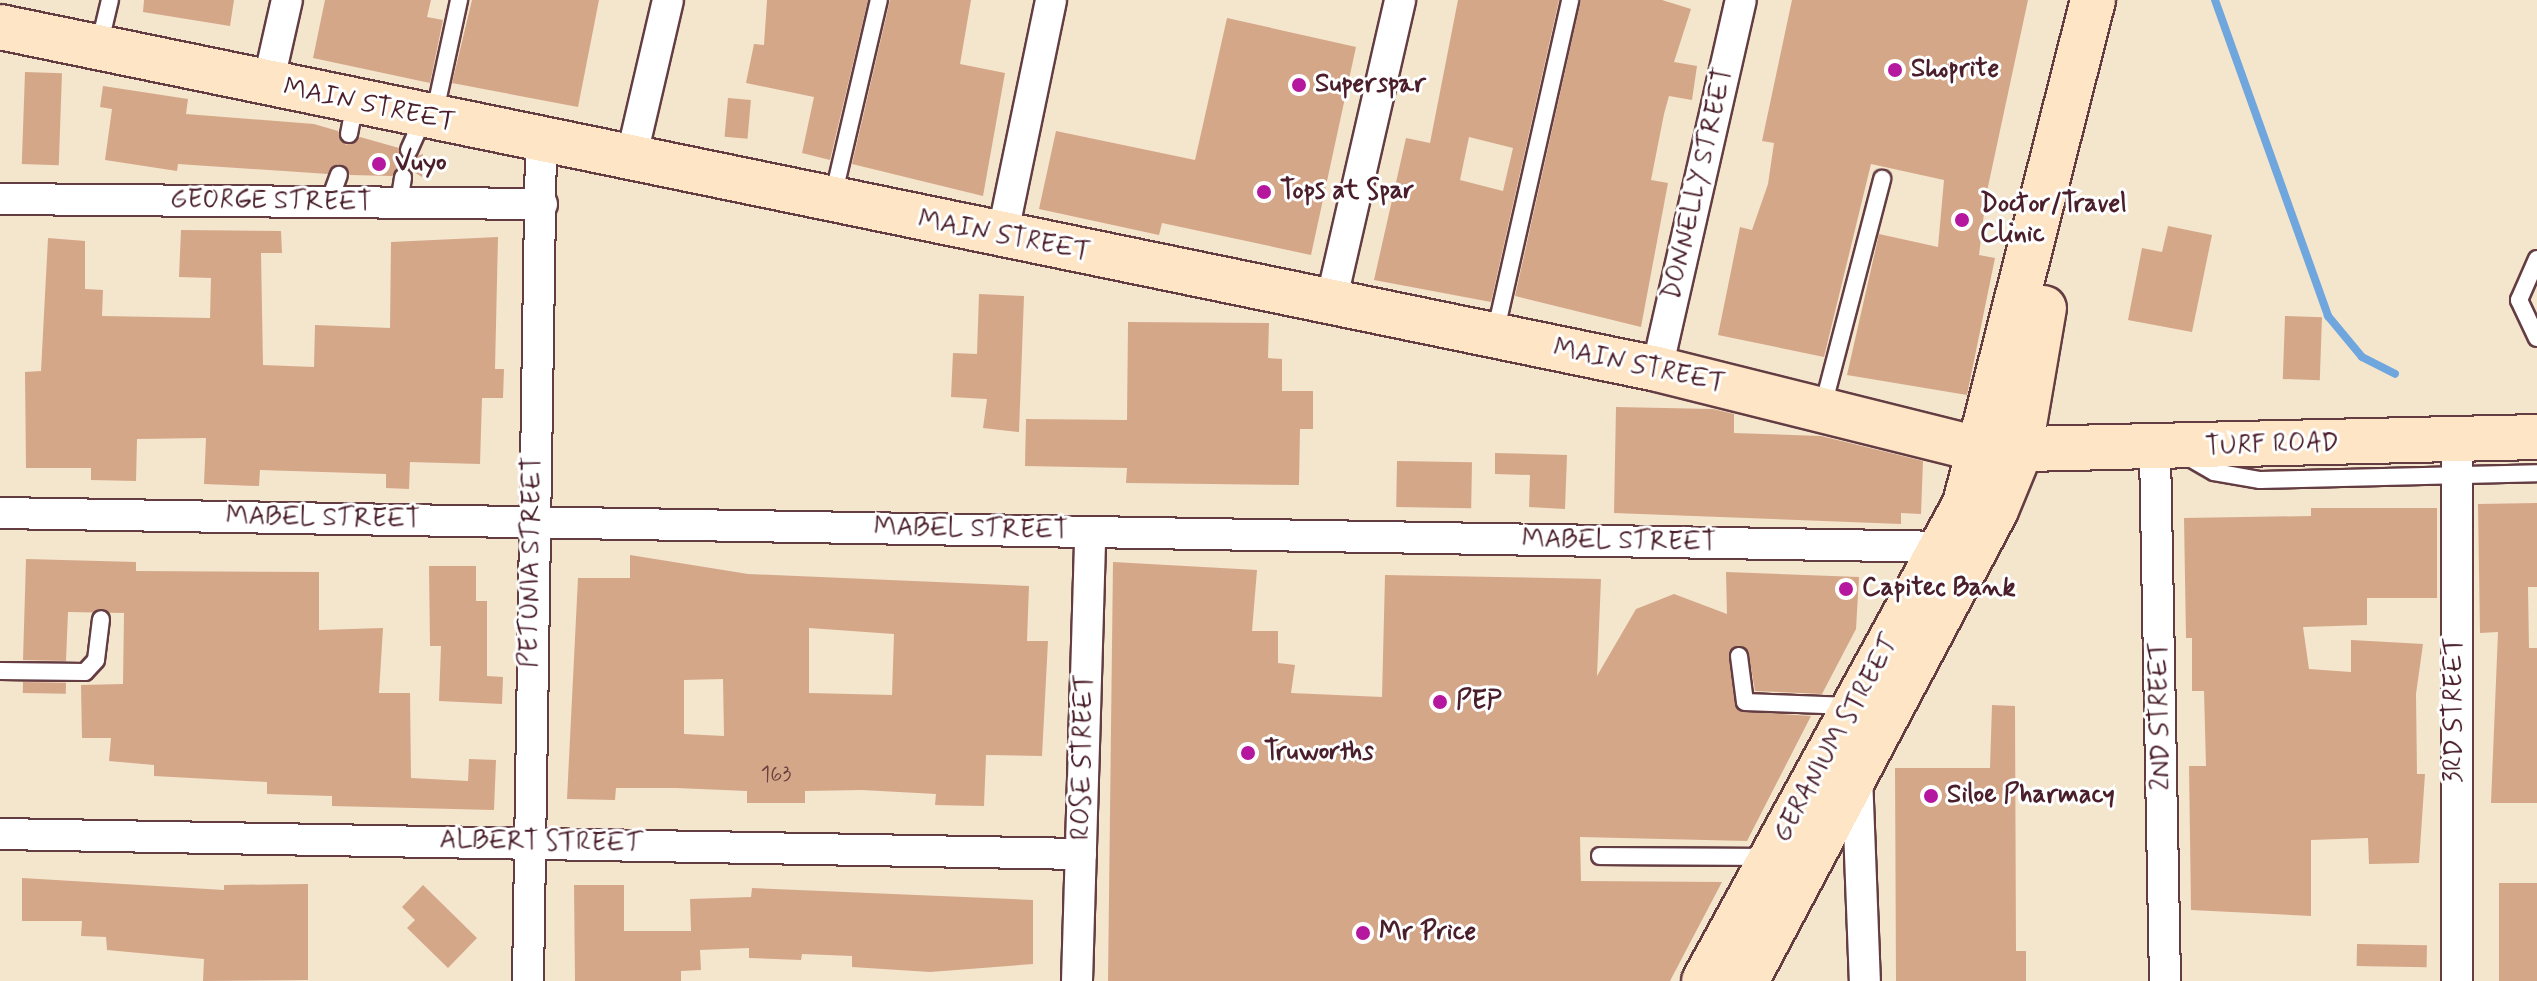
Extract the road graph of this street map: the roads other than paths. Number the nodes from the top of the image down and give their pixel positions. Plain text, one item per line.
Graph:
1 (110, 0) edge
2 (287, 0) edge
3 (459, 0) edge
4 (668, 0) edge
5 (879, 0) edge
6 (1051, 0) edge
7 (1400, 0) edge
8 (1570, 0) edge
9 (1741, 0) edge
10 (2093, 0) edge
11 (0, 27) edge
12 (99, 47) junction
13 (268, 84) junction
14 (422, 130) junction
15 (541, 143) junction
16 (631, 159) junction
17 (1882, 179) dead end
18 (0, 199) edge
19 (831, 202) junction
20 (542, 204) junction
21 (1002, 237) junction
22 (2537, 259) edge
23 (1331, 302) junction
24 (1495, 337) junction
25 (2537, 338) edge
26 (1657, 369) junction
27 (1822, 410) junction
28 (2537, 437) edge
29 (2167, 451) junction
30 (2002, 453) junction
31 (2456, 456) junction
32 (2537, 473) edge
33 (0, 513) edge
34 (531, 521) junction
35 (1090, 533) junction
36 (1941, 547) junction
37 (101, 619) dead end
38 (1739, 656) dead end
39 (0, 671) edge
40 (1856, 706) junction
41 (1857, 776) junction
42 (0, 834) edge
43 (530, 842) junction
44 (1081, 854) junction
45 (1600, 856) dead end
46 (1771, 857) junction
47 (528, 981) edge
48 (1077, 981) edge
49 (1704, 981) edge
50 (1746, 981) edge
51 (1865, 981) edge
52 (2165, 981) edge
53 (2457, 981) edge

1 - 12 lane
2 - 13 street
3 - 14 lane
4 - 16 street
5 - 19 lane
6 - 21 street
7 - 23 street
8 - 24 lane
9 - 26 street, DONNELLY STREET
10 - 30 main road
11 - 12 main road, MAIN STREET
12 - 13 main road, MAIN STREET
13 - 14 main road, MAIN STREET
14 - 15 main road, MAIN STREET
15 - 16 main road, MAIN STREET
15 - 20 street, PETUNIA STREET
16 - 19 main road, MAIN STREET
17 - 27 lane
18 - 20 street, GEORGE STREET
19 - 21 main road, MAIN STREET
20 - 34 street, PETUNIA STREET
21 - 23 main road, MAIN STREET
22 - 25 lane
23 - 24 main road, MAIN STREET
24 - 26 main road, MAIN STREET
26 - 27 main road, MAIN STREET
27 - 30 main road, MAIN STREET
28 - 31 main road, TURF ROAD
29 - 30 main road, TURF ROAD
29 - 31 main road, TURF ROAD
29 - 52 street, 2ND STREET
30 - 36 main road, GERANIUM STREET
30 - 41 main road, GERANIUM STREET
31 - 32 lane
31 - 53 street, 3RD STREET
33 - 34 street, MABEL STREET
34 - 35 street, MABEL STREET
34 - 43 street, PETUNIA STREET
35 - 36 street, MABEL STREET
35 - 44 street, ROSE STREET
36 - 40 main road, GERANIUM STREET
37 - 39 lane
38 - 40 lane
40 - 46 main road, GERANIUM STREET
41 - 50 main road, GERANIUM STREET
41 - 51 street
42 - 43 street, ALBERT STREET
43 - 44 street, ALBERT STREET
43 - 47 street, PETUNIA STREET
44 - 48 street, ROSE STREET
45 - 46 lane
46 - 49 main road, GERANIUM STREET

